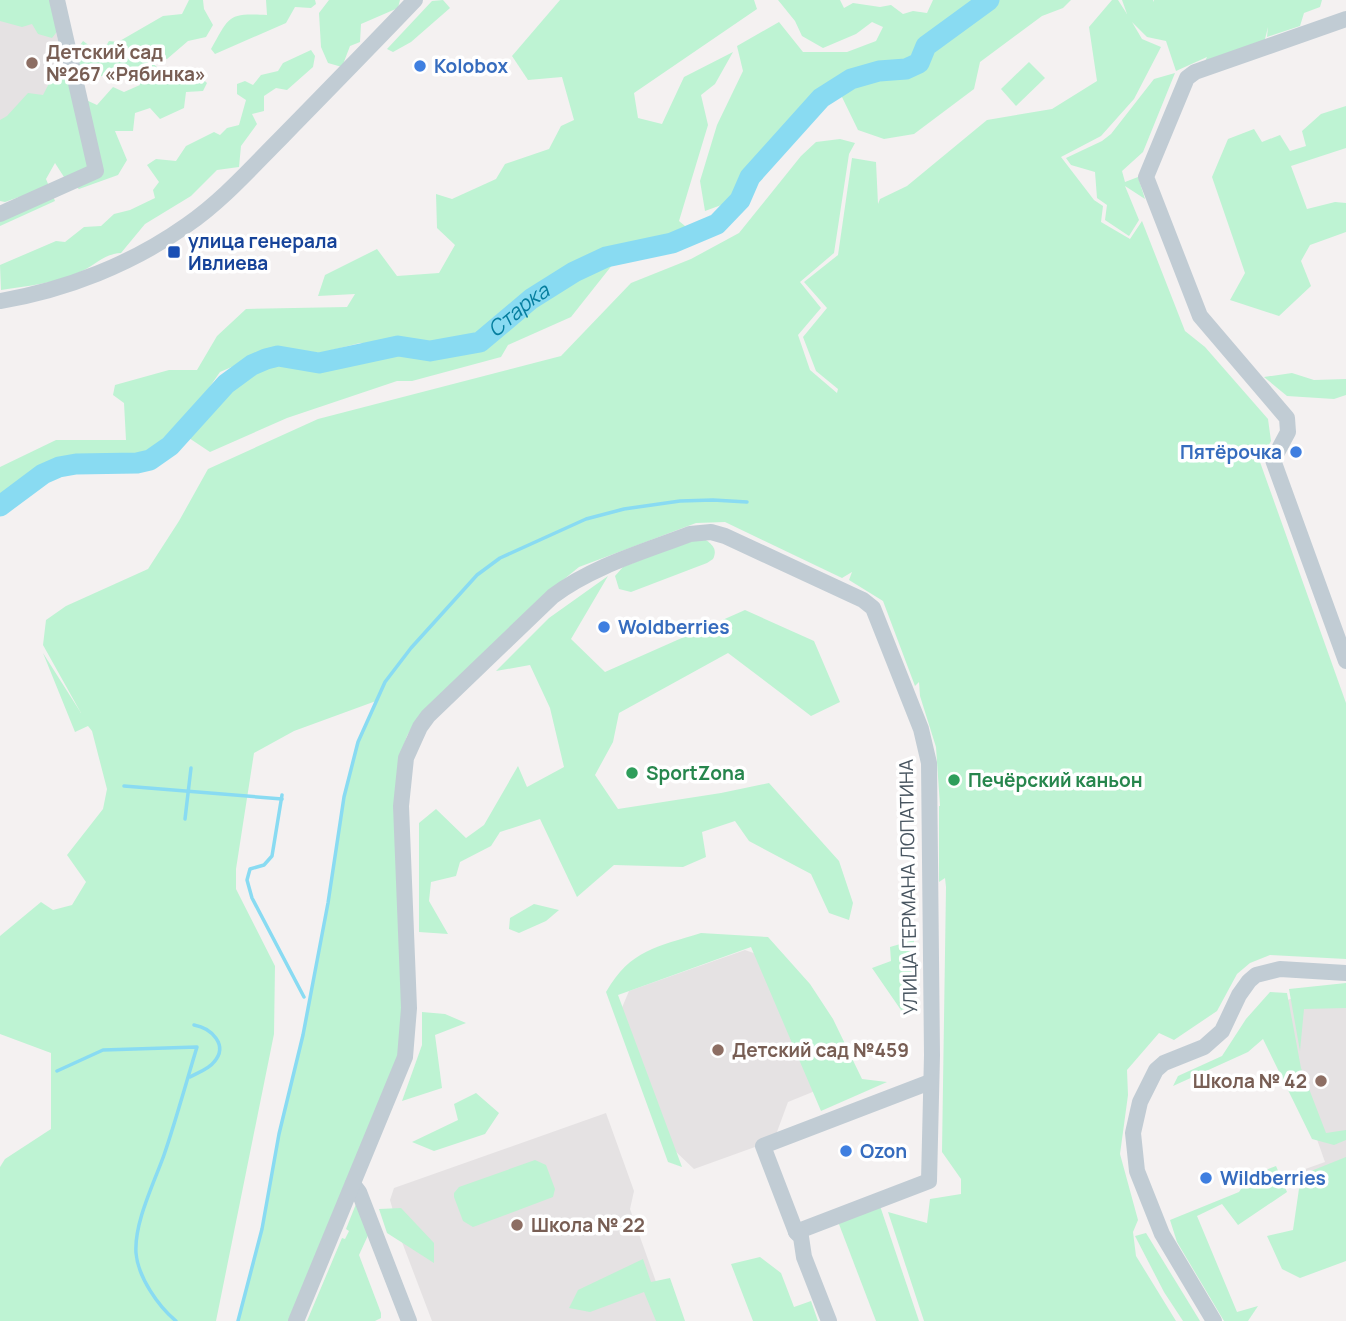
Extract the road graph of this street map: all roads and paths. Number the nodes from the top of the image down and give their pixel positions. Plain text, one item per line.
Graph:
1 (57, 0) edge
2 (415, 0) edge
3 (1346, 19) edge
4 (0, 214) edge
5 (0, 301) edge
6 (1346, 661) edge
7 (1346, 972) edge
8 (930, 1082) junction
9 (353, 1184) junction
10 (796, 1232) junction
11 (296, 1321) edge
12 (409, 1321) edge
13 (829, 1321) edge
14 (1214, 1321) edge

1 - 4 street
2 - 5 street
3 - 6 street
7 - 14 street
8 - 9 street, УЛИЦА ГЕРМАНА ЛОПАТИНА
8 - 10 street, УЛИЦА ГЕРМАНА ЛОПАТИНА
8 - 10 street
9 - 11 street
9 - 12 street
10 - 13 street

